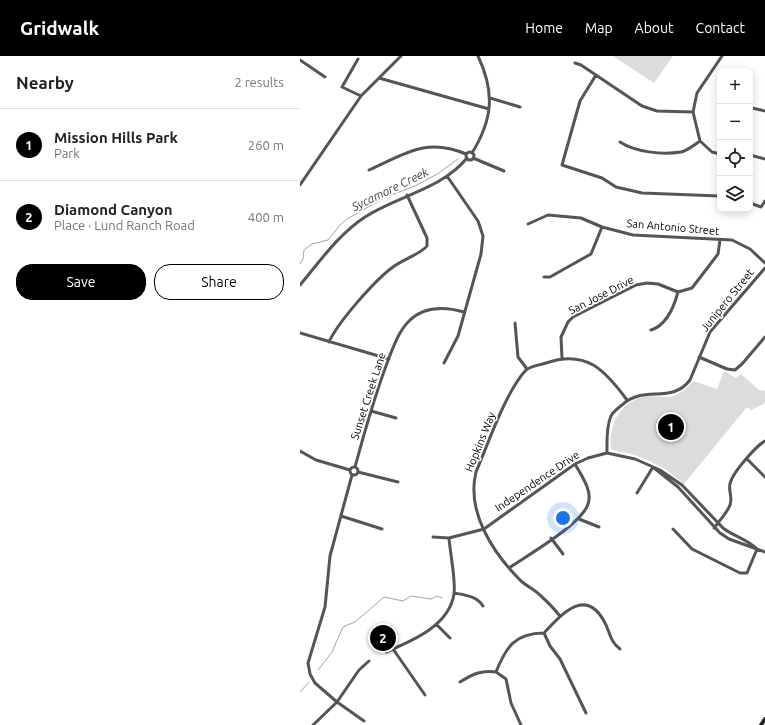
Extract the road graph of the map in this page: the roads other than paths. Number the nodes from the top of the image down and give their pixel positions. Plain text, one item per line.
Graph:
1 (401, 56) edge
2 (478, 56) edge
3 (722, 56) edge
4 (358, 59) dead end
5 (300, 60) edge
6 (574, 63) dead end
7 (596, 75) junction
8 (325, 77) dead end
9 (379, 78) junction
10 (361, 96) junction
11 (490, 98) junction
12 (520, 107) dead end
13 (753, 108) edge
14 (489, 109) junction
15 (765, 111) edge
16 (693, 112) junction
17 (700, 141) junction
18 (620, 142) dead end
19 (472, 153) junction
20 (717, 153) edge
21 (466, 154) junction
22 (753, 156) edge
23 (467, 158) junction
24 (473, 158) junction
25 (765, 159) edge
26 (369, 170) dead end
27 (504, 171) dead end
28 (447, 176) junction
29 (300, 185) edge
30 (407, 195) junction
31 (717, 196) edge
32 (765, 201) edge
33 (753, 204) edge
34 (528, 224) dead end
35 (602, 227) junction
36 (720, 240) junction
37 (765, 263) edge
38 (765, 268) edge
39 (544, 277) dead end
40 (300, 285) edge
41 (678, 292) junction
42 (464, 312) junction
43 (515, 323) dead end
44 (651, 330) dead end
45 (300, 333) edge
46 (765, 337) edge
47 (329, 342) junction
48 (562, 358) junction
49 (699, 358) junction
50 (389, 359) junction
51 (444, 363) dead end
52 (527, 369) junction
53 (627, 400) junction
54 (371, 411) junction
55 (396, 418) dead end
56 (765, 441) edge
57 (300, 451) edge
58 (607, 453) junction
59 (747, 459) junction
60 (575, 464) junction
61 (355, 467) junction
62 (653, 467) junction
63 (350, 470) junction
64 (358, 472) junction
65 (352, 475) junction
66 (765, 477) edge
67 (398, 482) dead end
68 (637, 493) dead end
69 (341, 516) junction
70 (579, 519) junction
71 (718, 523) junction
72 (599, 527) dead end
73 (714, 528) junction
74 (382, 529) dead end
75 (484, 529) junction
76 (673, 529) dead end
77 (433, 538) dead end
78 (449, 538) junction
79 (551, 538) junction
80 (757, 548) junction
81 (765, 552) edge
82 (563, 554) dead end
83 (509, 568) junction
84 (454, 593) junction
85 (483, 606) dead end
86 (560, 616) junction
87 (436, 624) junction
88 (544, 633) junction
89 (450, 638) dead end
90 (394, 649) junction
91 (620, 649) dead end
92 (386, 652) dead end
93 (370, 661) dead end
94 (496, 672) junction
95 (460, 682) dead end
96 (425, 695) dead end
97 (337, 702) junction
98 (586, 713) dead end
99 (765, 719) edge
100 (364, 721) dead end
101 (313, 725) edge
102 (521, 725) edge
103 (761, 725) edge

1 - 9 street
2 - 11 street
3 - 16 street
4 - 10 street
5 - 8 street
6 - 7 street
7 - 16 street
7 - 31 street
9 - 10 street
9 - 14 street
10 - 29 street
11 - 12 street
11 - 14 street
13 - 15 street
14 - 19 street
16 - 17 street
17 - 18 street
17 - 20 street
19 - 21 street
19 - 24 street
21 - 23 street
21 - 26 street
22 - 25 street
23 - 24 street
23 - 28 street
24 - 27 street
28 - 30 street
28 - 42 street
30 - 40 street
30 - 47 street
32 - 33 street
34 - 35 street, San Antonio Street
35 - 36 street, San Antonio Street
35 - 39 street
36 - 37 street, San Antonio Street
36 - 41 street
38 - 49 street, Junipero Street
41 - 44 street
41 - 48 street, San Jose Drive
42 - 50 street, Sunset Creek Lane
42 - 51 street
43 - 52 street
45 - 47 street
46 - 49 street
47 - 50 street
48 - 52 street
48 - 53 street
49 - 53 street, Junipero Street
50 - 54 street, Sunset Creek Lane
52 - 75 street, Hopkins Way
53 - 58 street, Junipero Street
54 - 55 street
54 - 61 street, Sunset Creek Lane
56 - 59 street
57 - 63 street
58 - 60 street, Independence Drive
58 - 62 street, Independence Drive
59 - 66 street
59 - 71 street
60 - 70 street
60 - 75 street, Independence Drive
61 - 63 street
61 - 64 street
62 - 68 street
62 - 71 street, Independence Drive
62 - 73 street, Independence Drive
63 - 65 street
64 - 65 street
64 - 67 street
65 - 69 street
69 - 74 street
69 - 97 street
70 - 72 street
70 - 79 street
71 - 73 street
71 - 80 street, Independence Drive
73 - 80 street, Independence Drive
75 - 78 street, Independence Drive
75 - 83 street, Hopkins Way
76 - 80 street
77 - 78 street, Independence Drive
78 - 84 street
79 - 82 street
79 - 83 street
80 - 81 street, Independence Drive
83 - 86 street, Hopkins Way
84 - 85 street
84 - 87 street
86 - 88 street
86 - 91 street
87 - 89 street
87 - 90 street
88 - 94 street
88 - 98 street
90 - 92 street
90 - 96 street
93 - 97 street
94 - 95 street
94 - 102 street
97 - 100 street
97 - 101 street
99 - 103 main road

